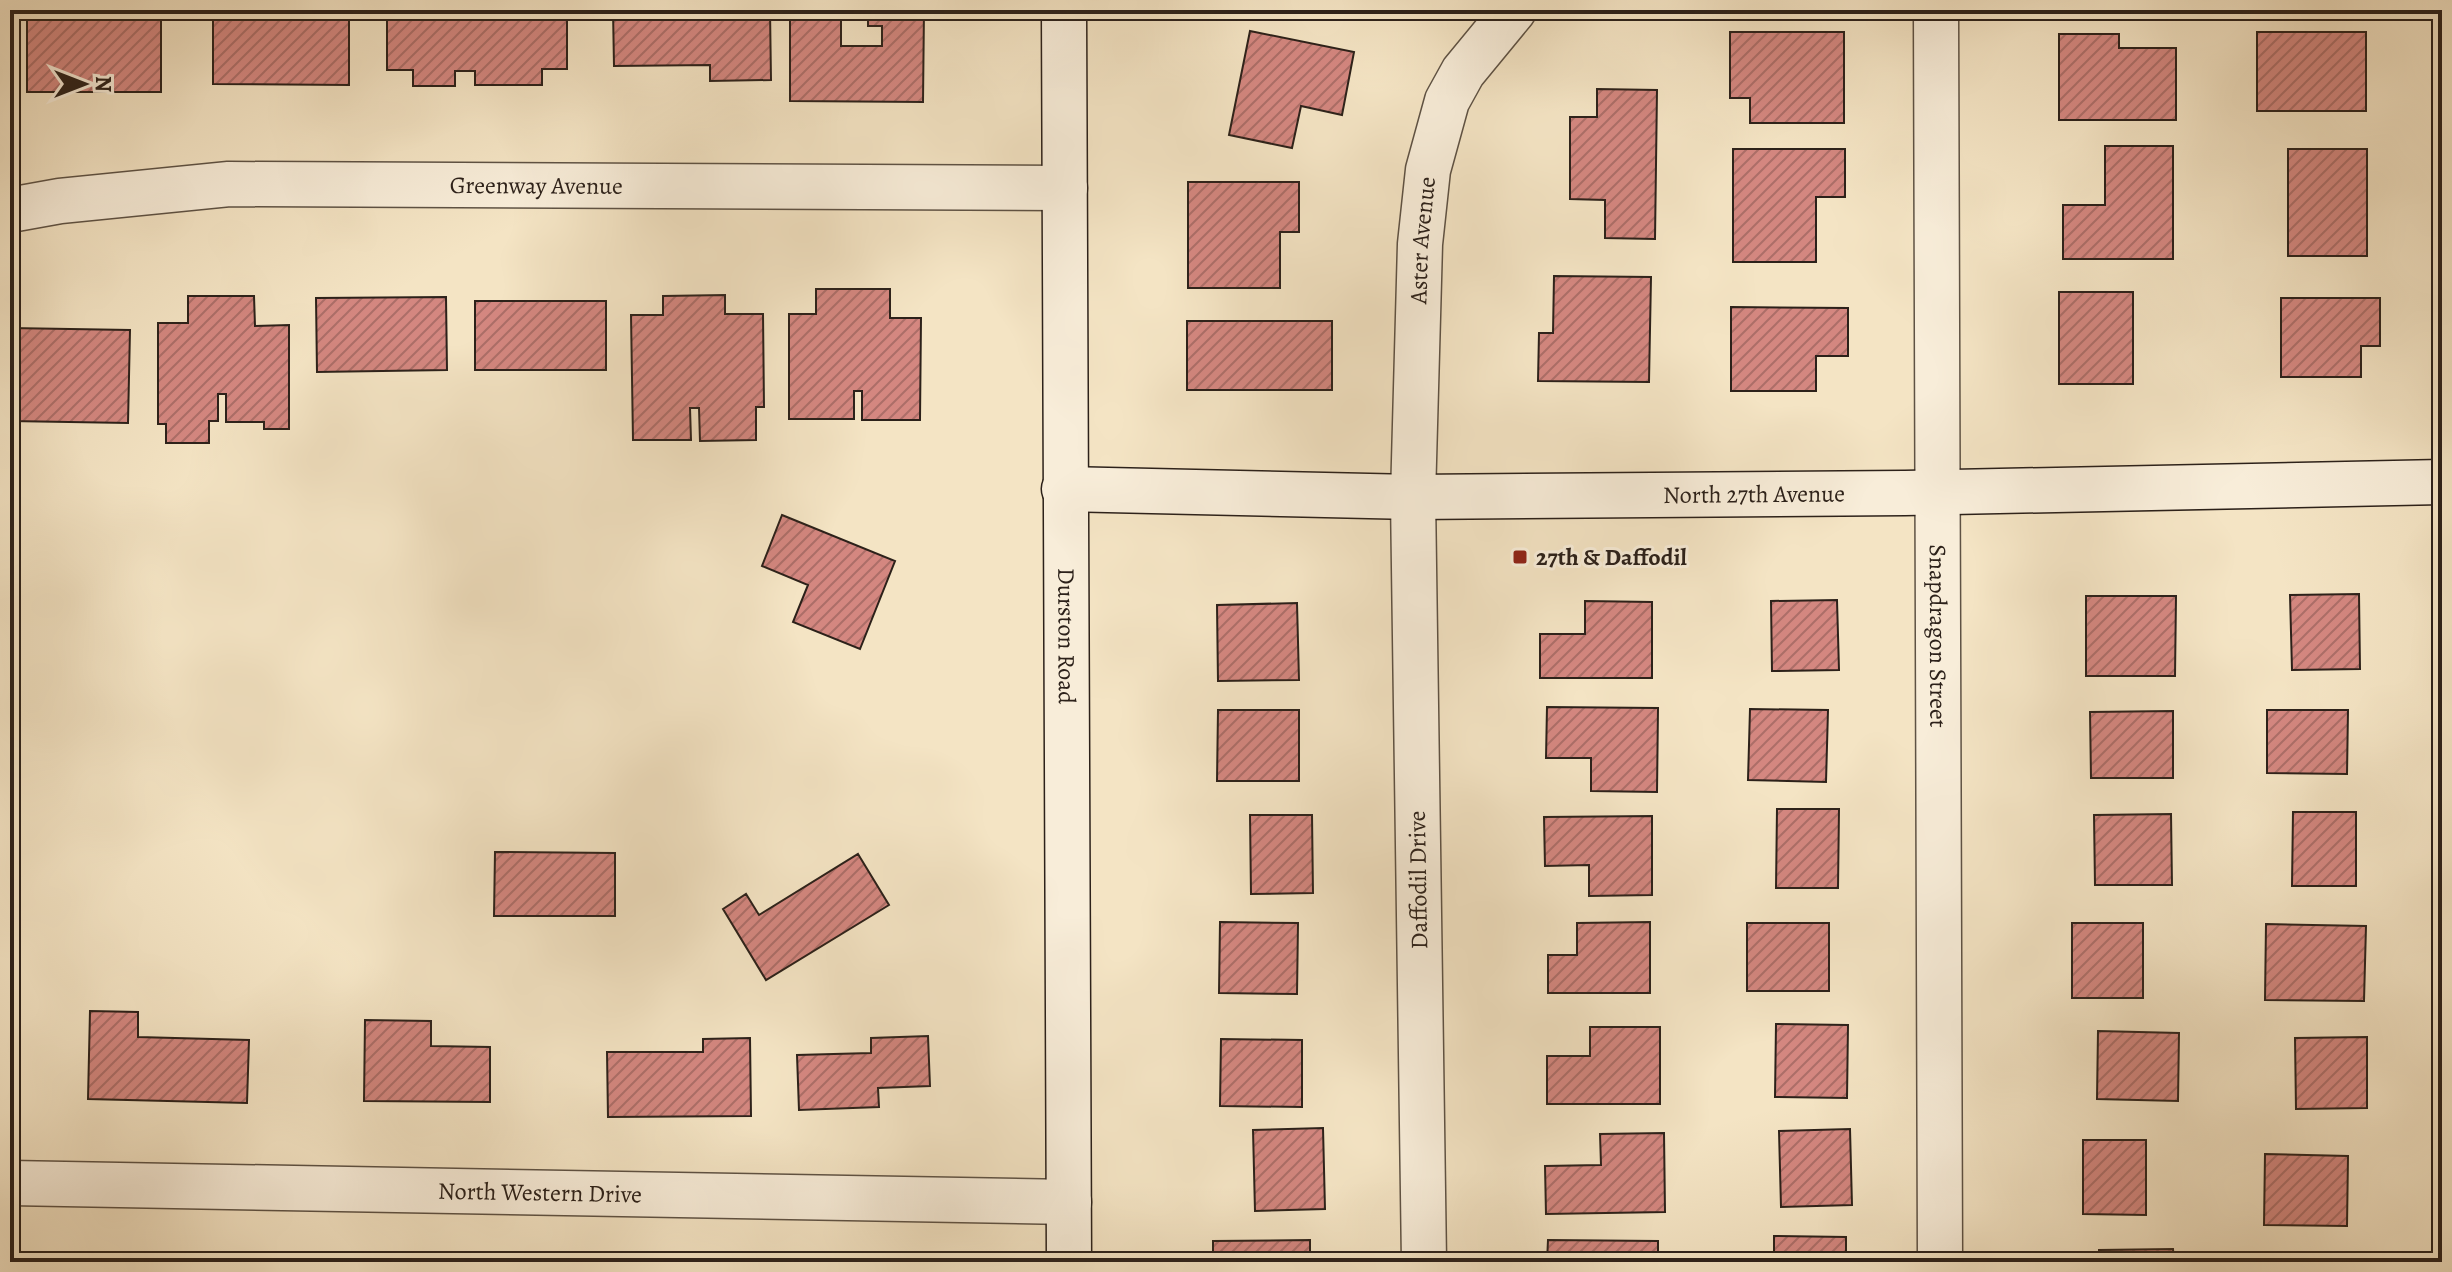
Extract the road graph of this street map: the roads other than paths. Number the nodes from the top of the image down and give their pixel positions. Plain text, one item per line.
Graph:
1 (1064, 10) edge
2 (1514, 10) edge
3 (1936, 10) edge
4 (1065, 188) junction
5 (10, 210) edge
6 (2442, 482) edge
7 (1064, 489) junction
8 (1936, 493) junction
9 (1413, 497) junction
10 (10, 1183) edge
11 (1069, 1202) junction
12 (1069, 1262) edge
13 (1424, 1262) edge
14 (1940, 1262) edge

1 - 4 street, Durston Road
2 - 9 street, Aster Avenue
3 - 8 street, Snapdragon Street
4 - 5 street, Greenway Avenue
4 - 7 street, Durston Road
6 - 8 street, North 27th Avenue
7 - 9 street, North 27th Avenue
7 - 11 street, Durston Road
8 - 9 street, North 27th Avenue
8 - 14 street, Snapdragon Street
9 - 13 street, Daffodil Drive
10 - 11 street, North Western Drive
11 - 12 street, Durston Road

